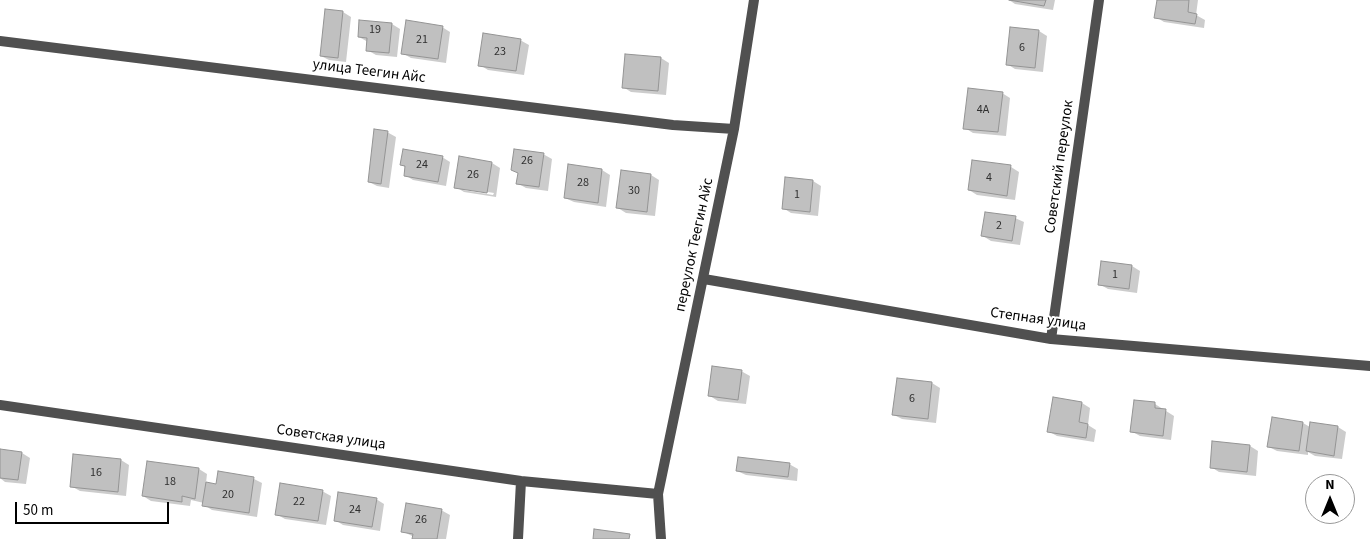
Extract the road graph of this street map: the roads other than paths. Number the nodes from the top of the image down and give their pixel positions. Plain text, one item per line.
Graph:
1 (754, 0) edge
2 (1099, 0) edge
3 (0, 41) edge
4 (734, 129) junction
5 (704, 279) junction
6 (1051, 339) junction
7 (1370, 366) edge
8 (0, 405) edge
9 (521, 481) junction
10 (658, 494) junction
11 (518, 539) edge
12 (661, 539) edge

1 - 4 street, переулок Теегин Айс
2 - 6 street, Советский переулок
3 - 4 street, улица Теегин Айс
4 - 5 street, переулок Теегин Айс
5 - 6 street, Степная улица
5 - 10 street, переулок Теегин Айс
6 - 7 street, Степная улица
8 - 9 street, Советская улица
9 - 10 street, Советская улица
9 - 11 street
10 - 12 street, переулок Теегин Айс

